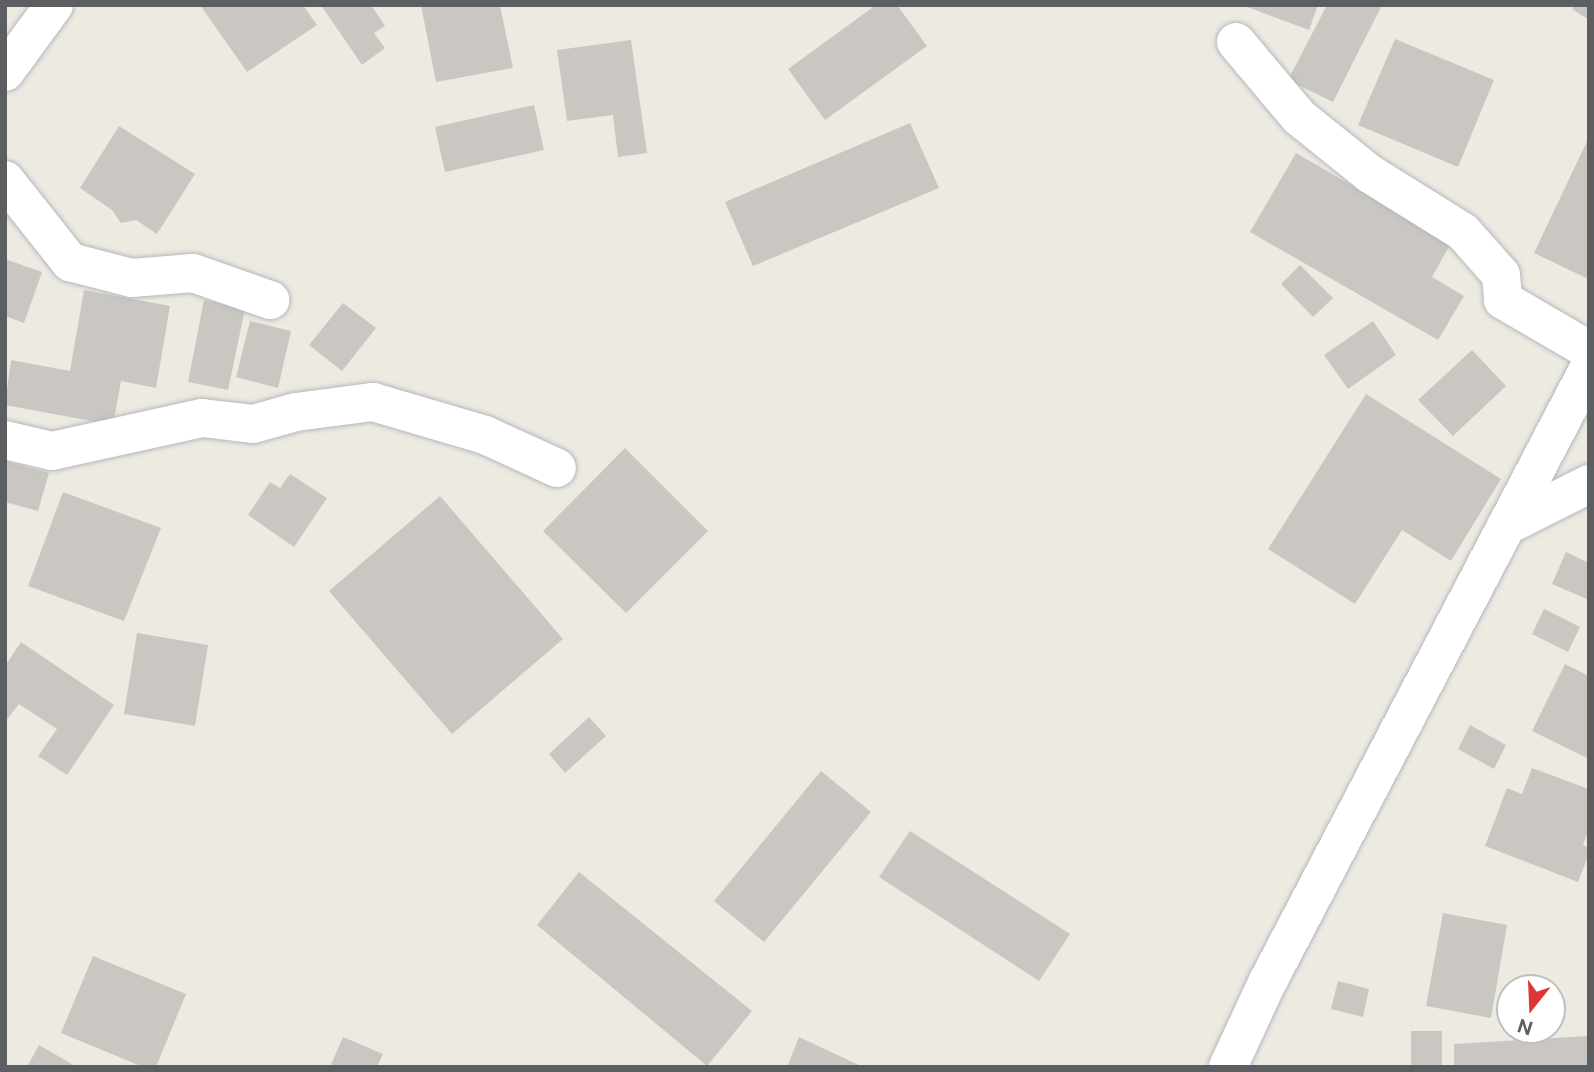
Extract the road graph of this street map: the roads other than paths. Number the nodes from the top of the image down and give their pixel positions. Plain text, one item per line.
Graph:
1 (54, 5) edge
2 (1236, 42) dead end
3 (5, 72) edge
4 (5, 180) edge
5 (270, 300) dead end
6 (1589, 350) edge
7 (1589, 368) edge
8 (5, 440) edge
9 (557, 468) dead end
10 (1589, 484) edge
11 (1506, 526) junction
12 (1228, 1067) edge

1 - 3 street
2 - 6 street
4 - 5 street
7 - 11 street
8 - 9 street
10 - 11 street
11 - 12 street

